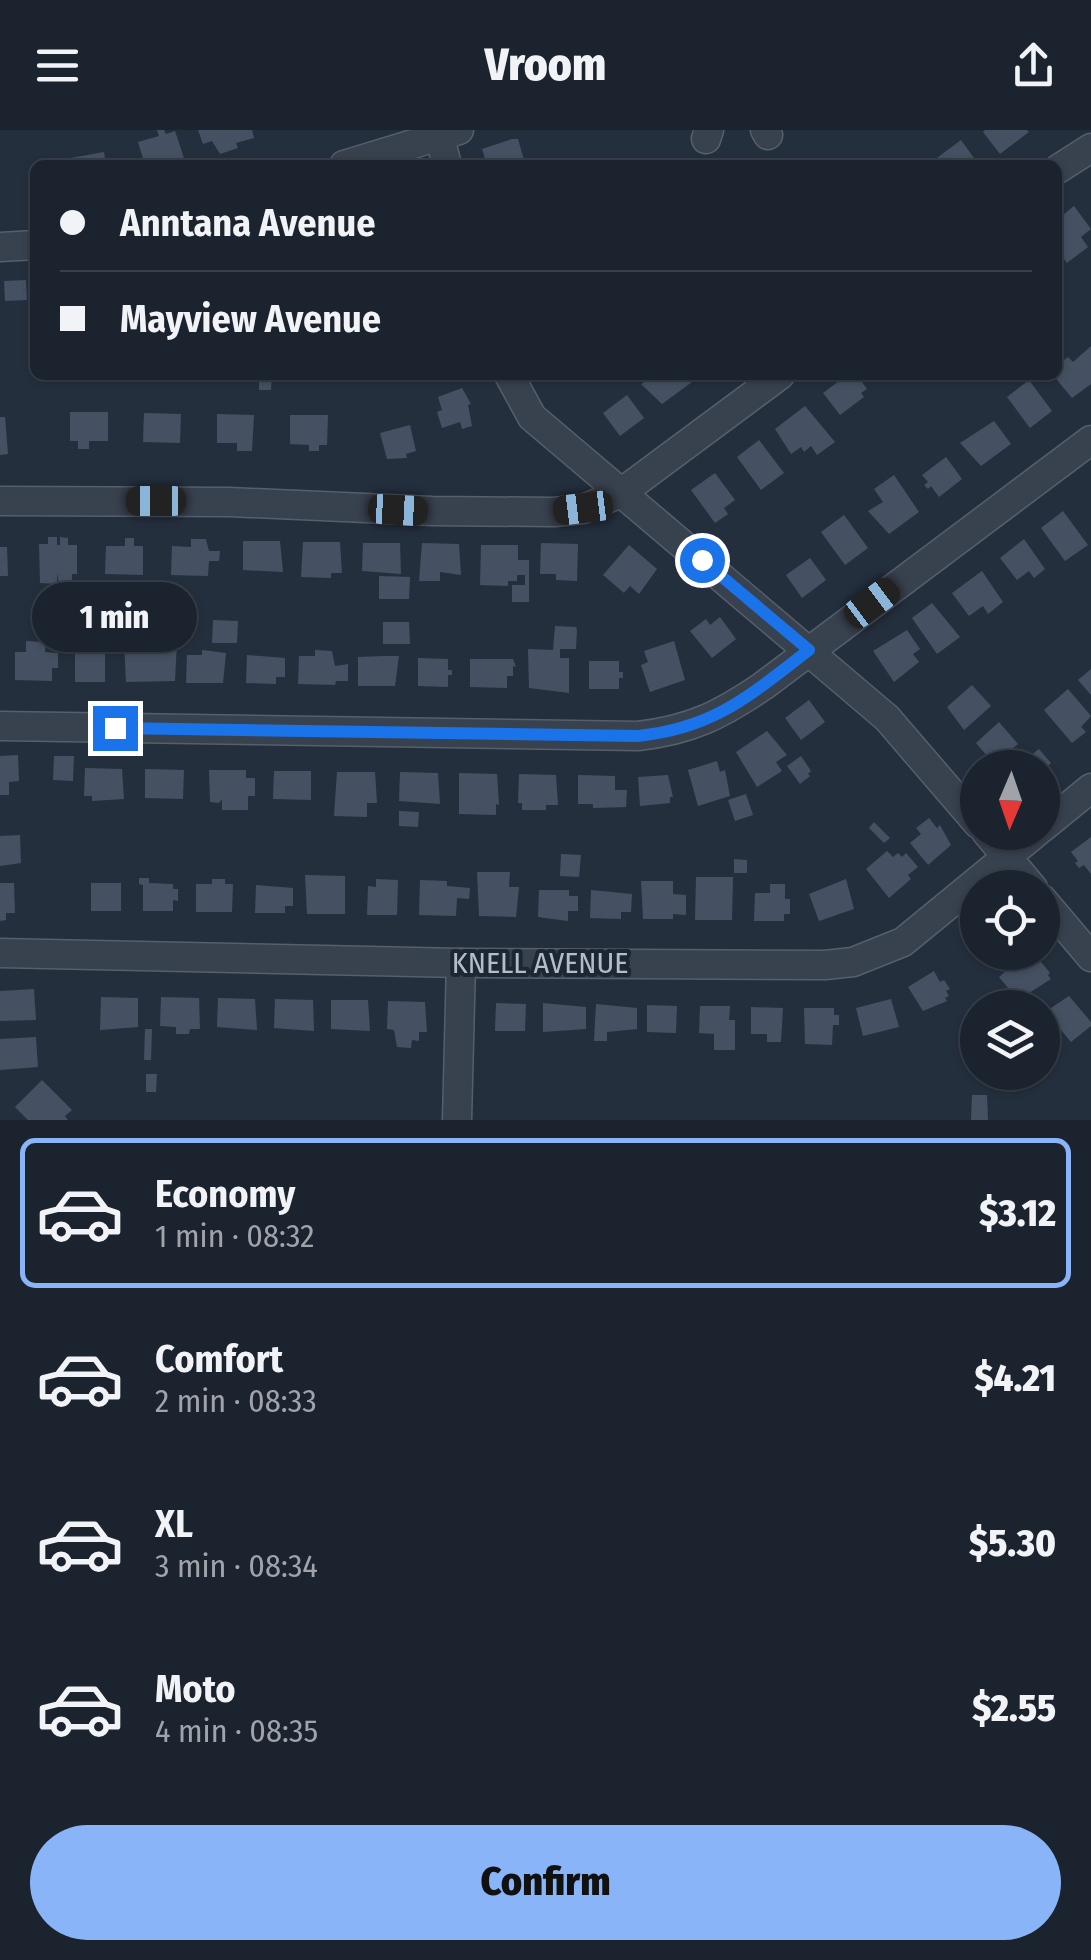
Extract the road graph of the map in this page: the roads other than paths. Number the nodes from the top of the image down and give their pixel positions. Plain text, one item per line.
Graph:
1 (446, 132) edge
2 (359, 160) edge
3 (447, 160) edge
4 (1072, 160) edge
5 (1091, 178) edge
6 (30, 246) edge
7 (0, 247) edge
8 (512, 380) edge
9 (773, 380) edge
10 (1091, 440) edge
11 (621, 493) junction
12 (0, 502) edge
13 (809, 650) junction
14 (0, 726) edge
15 (1091, 788) edge
16 (960, 803) edge
17 (1060, 814) edge
18 (1002, 850) edge
19 (1016, 850) edge
20 (1008, 857) junction
21 (1018, 870) edge
22 (1060, 920) edge
23 (0, 953) edge
24 (1091, 957) edge
25 (460, 963) junction
26 (458, 1120) edge

1 - 2 street
1 - 3 street
4 - 5 street
6 - 7 street
8 - 11 street
9 - 11 street
10 - 13 street
11 - 12 street
11 - 13 street
13 - 14 street
13 - 16 street
15 - 17 street, KNELL AVENUE
18 - 20 street
19 - 20 street, KNELL AVENUE
20 - 21 street
20 - 25 street, KNELL AVENUE
22 - 24 street
23 - 25 street, KNELL AVENUE
25 - 26 street

